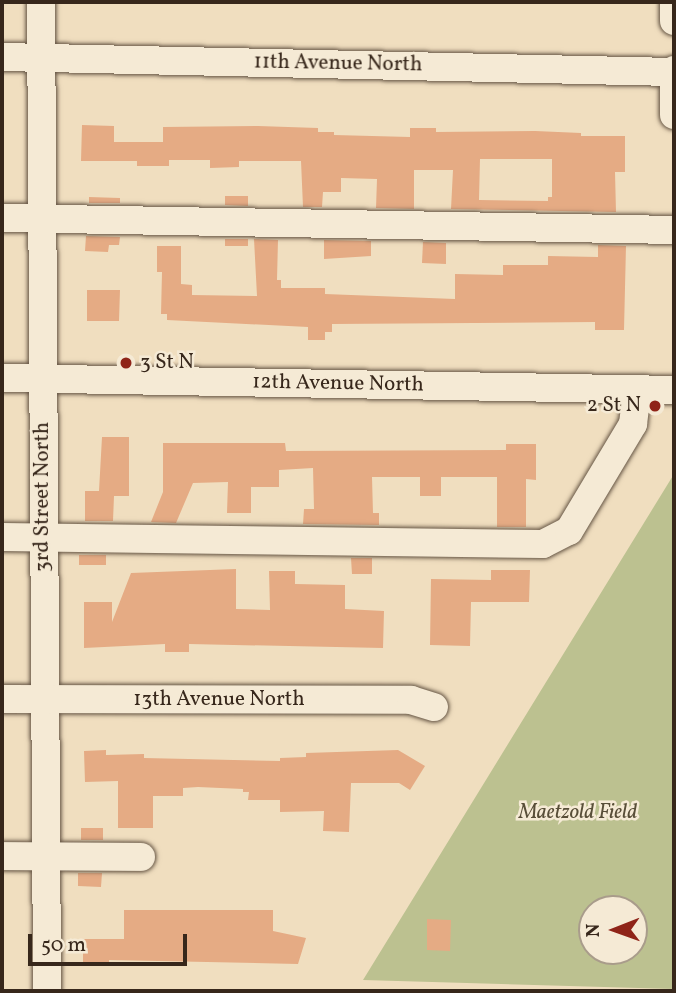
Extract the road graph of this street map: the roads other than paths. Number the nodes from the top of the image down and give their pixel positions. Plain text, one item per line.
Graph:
1 (41, 2) edge
2 (674, 2) edge
3 (674, 21) edge
4 (2, 57) edge
5 (41, 57) junction
6 (674, 71) edge
7 (674, 114) edge
8 (2, 218) edge
9 (42, 219) junction
10 (674, 230) edge
11 (2, 378) edge
12 (42, 379) junction
13 (637, 389) junction
14 (674, 390) edge
15 (2, 537) edge
16 (43, 538) junction
17 (2, 699) edge
18 (45, 700) junction
19 (434, 707) dead end
20 (2, 856) edge
21 (47, 856) junction
22 (141, 857) dead end
23 (47, 991) edge

1 - 5 street, 3rd Street North
2 - 3 street
4 - 5 street, 11th Avenue North
5 - 6 street, 11th Avenue North
5 - 9 street, 3rd Street North
6 - 7 street
8 - 9 street
9 - 10 street
9 - 12 street, 3rd Street North
11 - 12 street, 12th Avenue North
12 - 13 street, 12th Avenue North
12 - 16 street, 3rd Street North
13 - 14 street, 12th Avenue North
13 - 16 street
15 - 16 street
16 - 18 street, 3rd Street North
17 - 18 street, 13th Avenue North
18 - 19 street, 13th Avenue North
18 - 21 street, 3rd Street North
20 - 21 street
21 - 22 street
21 - 23 street, 3rd Street North

